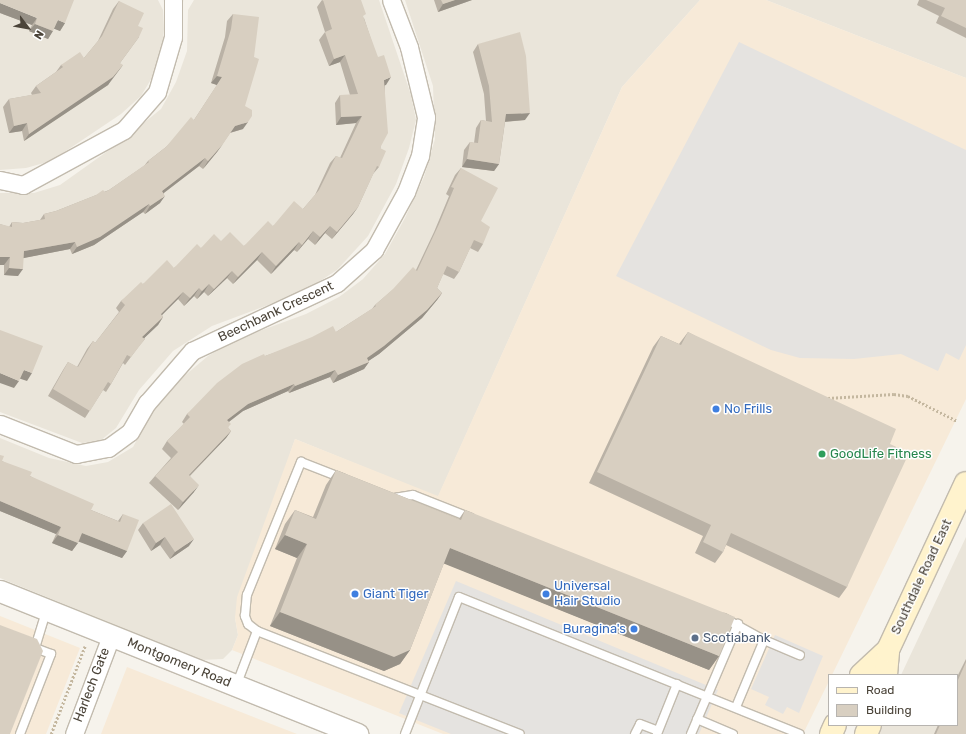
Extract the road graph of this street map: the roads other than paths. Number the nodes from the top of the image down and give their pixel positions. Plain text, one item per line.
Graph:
1 (173, 0) edge
2 (391, 0) edge
3 (0, 180) edge
4 (0, 424) edge
5 (353, 482) edge
6 (966, 483) edge
7 (389, 496) edge
8 (478, 521) edge
9 (0, 591) edge
10 (46, 610) junction
11 (719, 616) edge
12 (738, 624) junction
13 (257, 631) junction
14 (111, 636) junction
15 (764, 640) junction
16 (888, 650) junction
17 (800, 656) dead end
18 (862, 674) edge
19 (886, 674) edge
20 (677, 684) junction
21 (236, 686) junction
22 (420, 695) junction
23 (706, 695) junction
24 (736, 707) junction
25 (697, 719) junction
26 (657, 732) edge
27 (20, 734) edge
28 (74, 734) edge
29 (357, 734) edge
30 (405, 734) edge
31 (520, 734) edge
32 (636, 734) edge
33 (691, 734) edge
34 (733, 734) edge
35 (800, 734) edge

1 - 3 street
2 - 4 street, Beechbank Crescent
5 - 13 lane
6 - 16 main road, Southdale Road East
7 - 8 lane
9 - 10 street, Montgomery Road
10 - 14 street, Montgomery Road
10 - 27 lane
11 - 12 lane
12 - 15 lane
12 - 23 lane
13 - 21 lane
13 - 22 lane
14 - 21 street, Montgomery Road
14 - 28 street, Harlech Gate
15 - 17 lane
15 - 24 lane
16 - 18 main road, Southdale Road East
16 - 19 main road, Southdale Road East
20 - 22 lane
20 - 23 lane
20 - 26 lane
21 - 29 street, Montgomery Road
22 - 30 lane
22 - 31 lane
23 - 24 lane
23 - 25 lane
24 - 35 lane
25 - 33 lane
25 - 34 lane
26 - 32 lane

